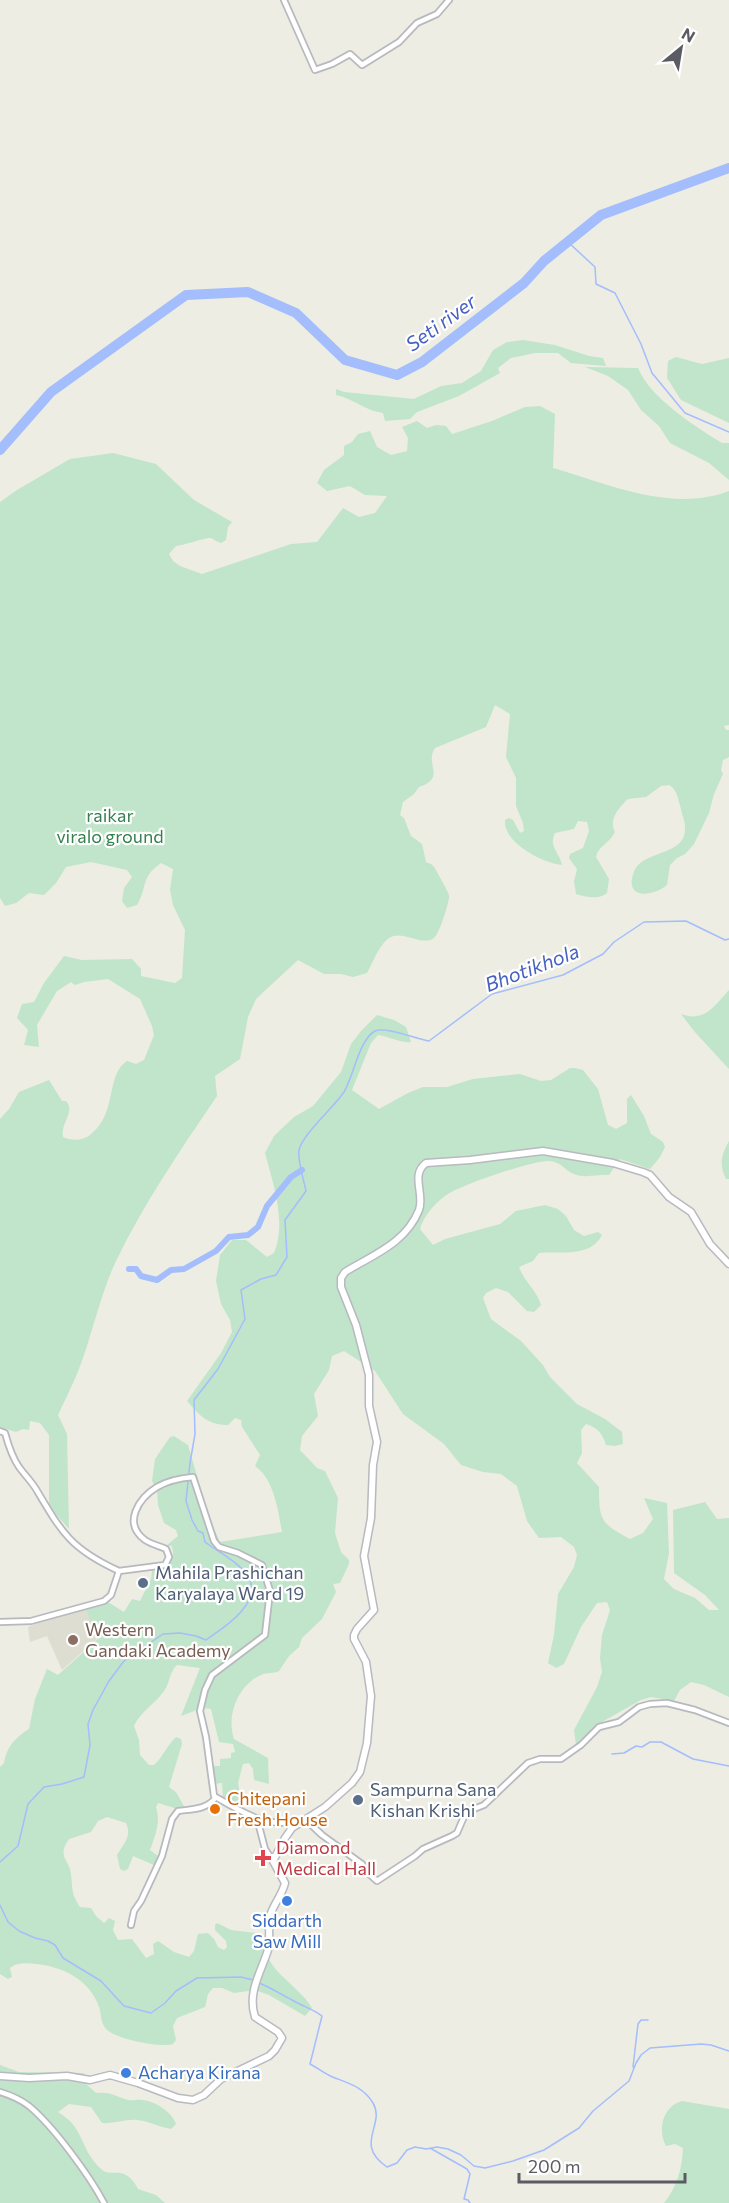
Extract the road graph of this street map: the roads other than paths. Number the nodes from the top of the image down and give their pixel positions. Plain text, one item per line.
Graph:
1 (284, 0) edge
2 (448, 0) edge
3 (729, 1264) edge
4 (2, 1432) edge
5 (119, 1571) junction
6 (0, 1622) edge
7 (729, 1723) edge
8 (216, 1797) junction
9 (253, 1815) junction
10 (305, 1819) junction
11 (273, 1861) junction
12 (131, 1925) dead end
13 (0, 2076) edge
14 (0, 2092) edge
15 (104, 2203) edge

1 - 2 street
3 - 10 main road
4 - 5 street
5 - 6 street
5 - 8 street
7 - 10 street
8 - 9 street
8 - 12 street
9 - 10 street
9 - 11 street
10 - 11 main road
11 - 13 main road
14 - 15 street

